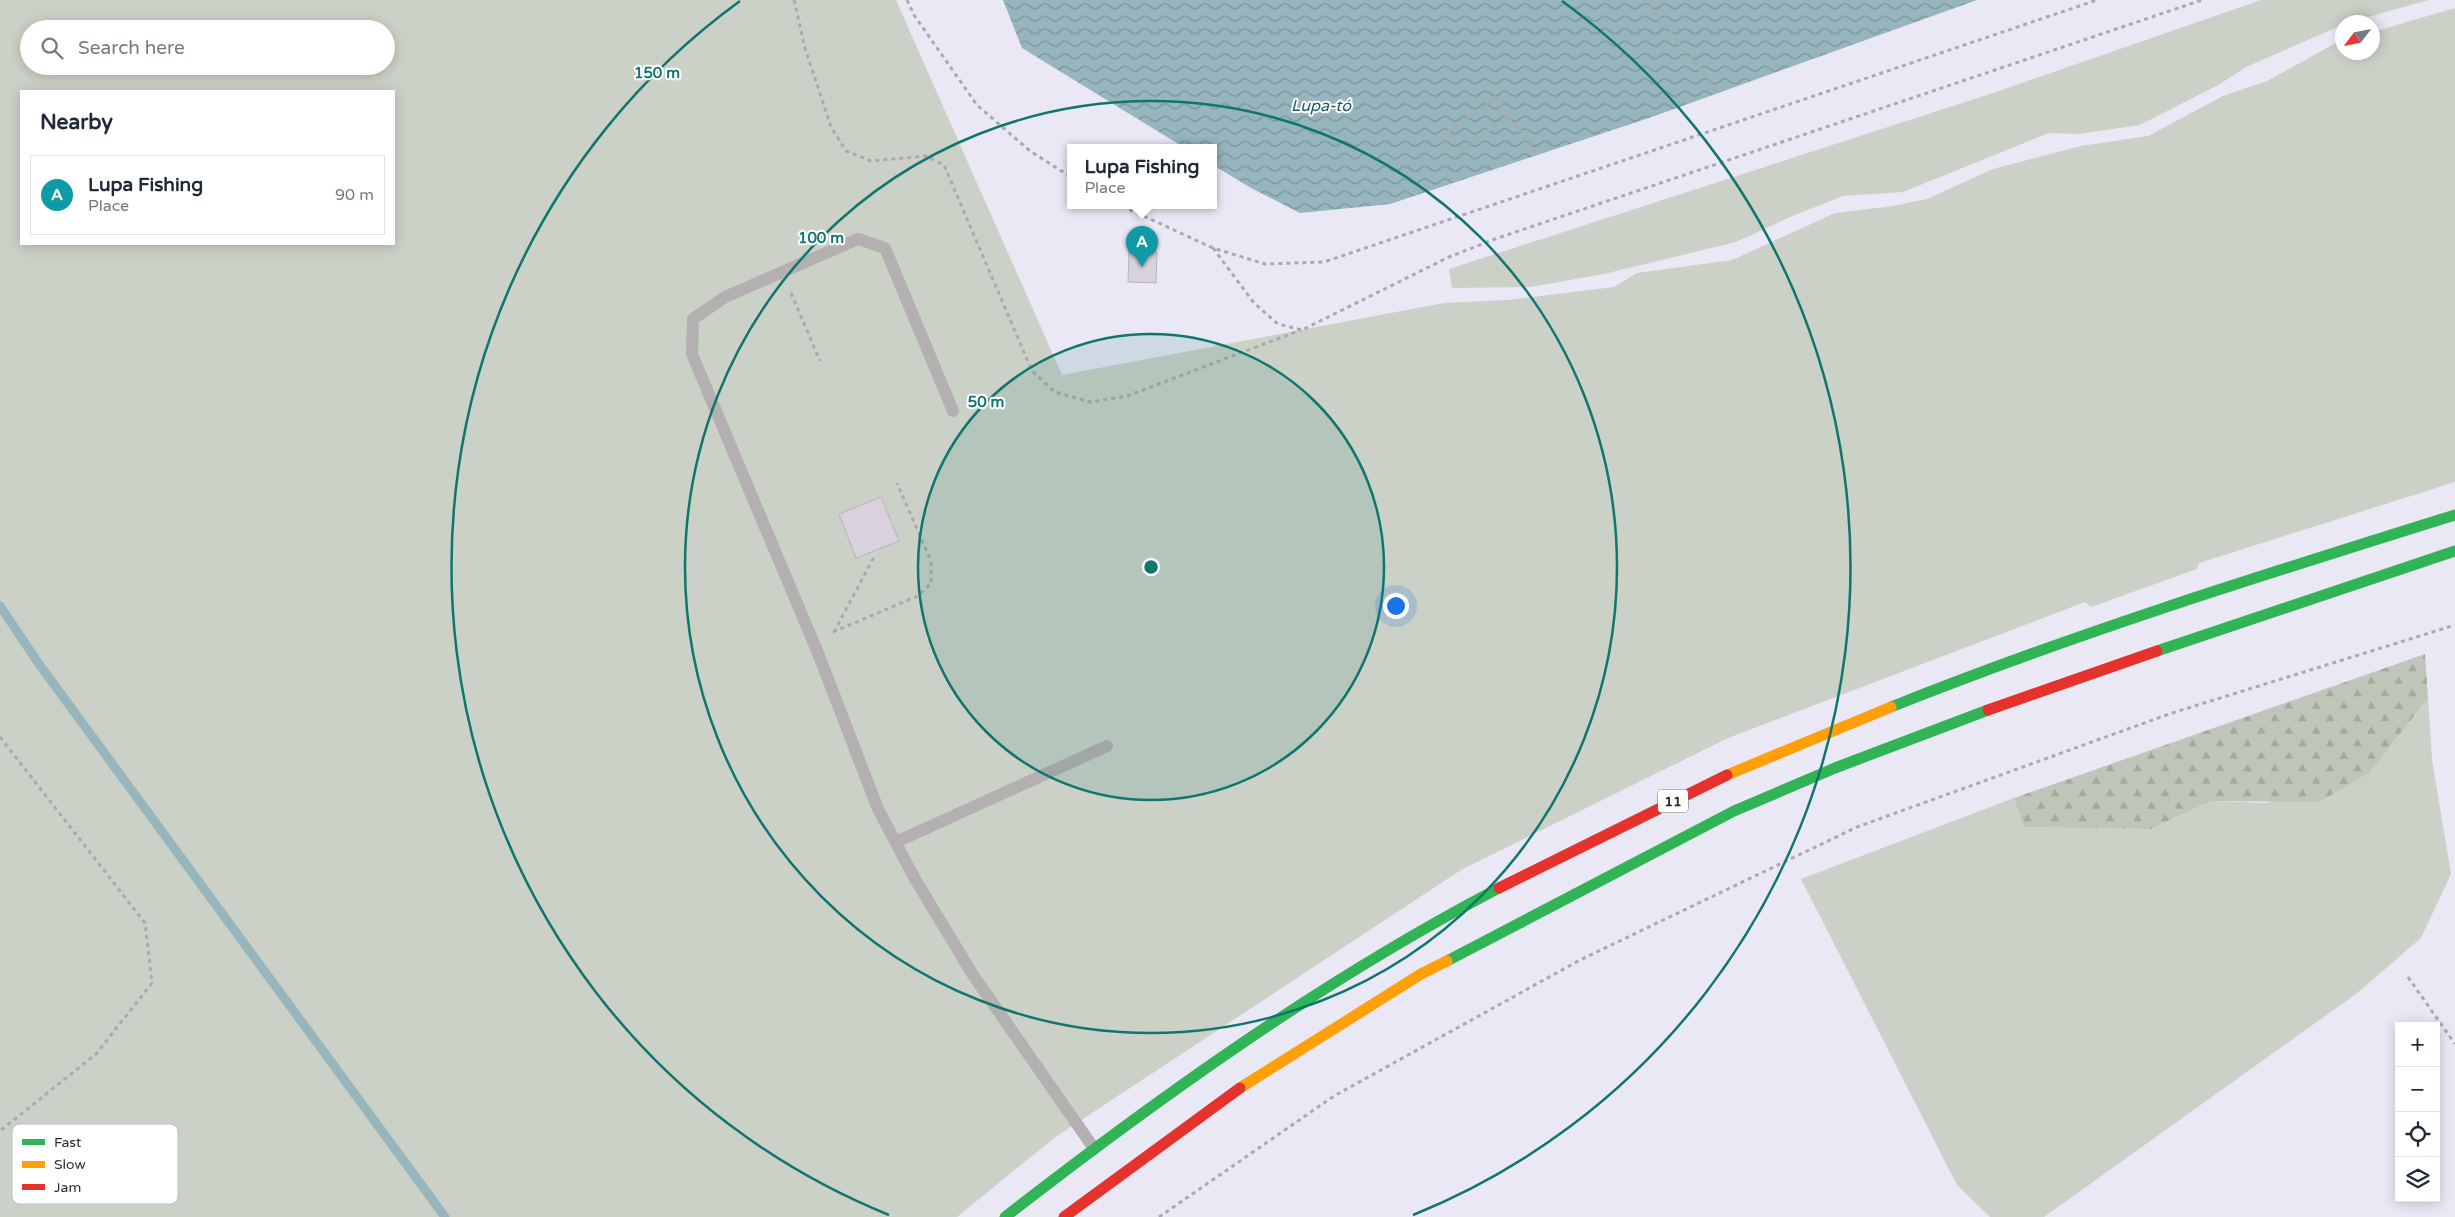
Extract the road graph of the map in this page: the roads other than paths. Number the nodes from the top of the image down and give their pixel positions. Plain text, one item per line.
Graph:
1 (953, 411) dead end
2 (2455, 515) edge
3 (2455, 551) edge
4 (1107, 746) dead end
5 (896, 842) junction
6 (1093, 1147) junction
7 (1005, 1217) edge
8 (1064, 1217) edge

1 - 5 lane
2 - 6 main road, 11
3 - 8 main road, 11
4 - 5 lane
5 - 6 lane
6 - 7 main road, 11

